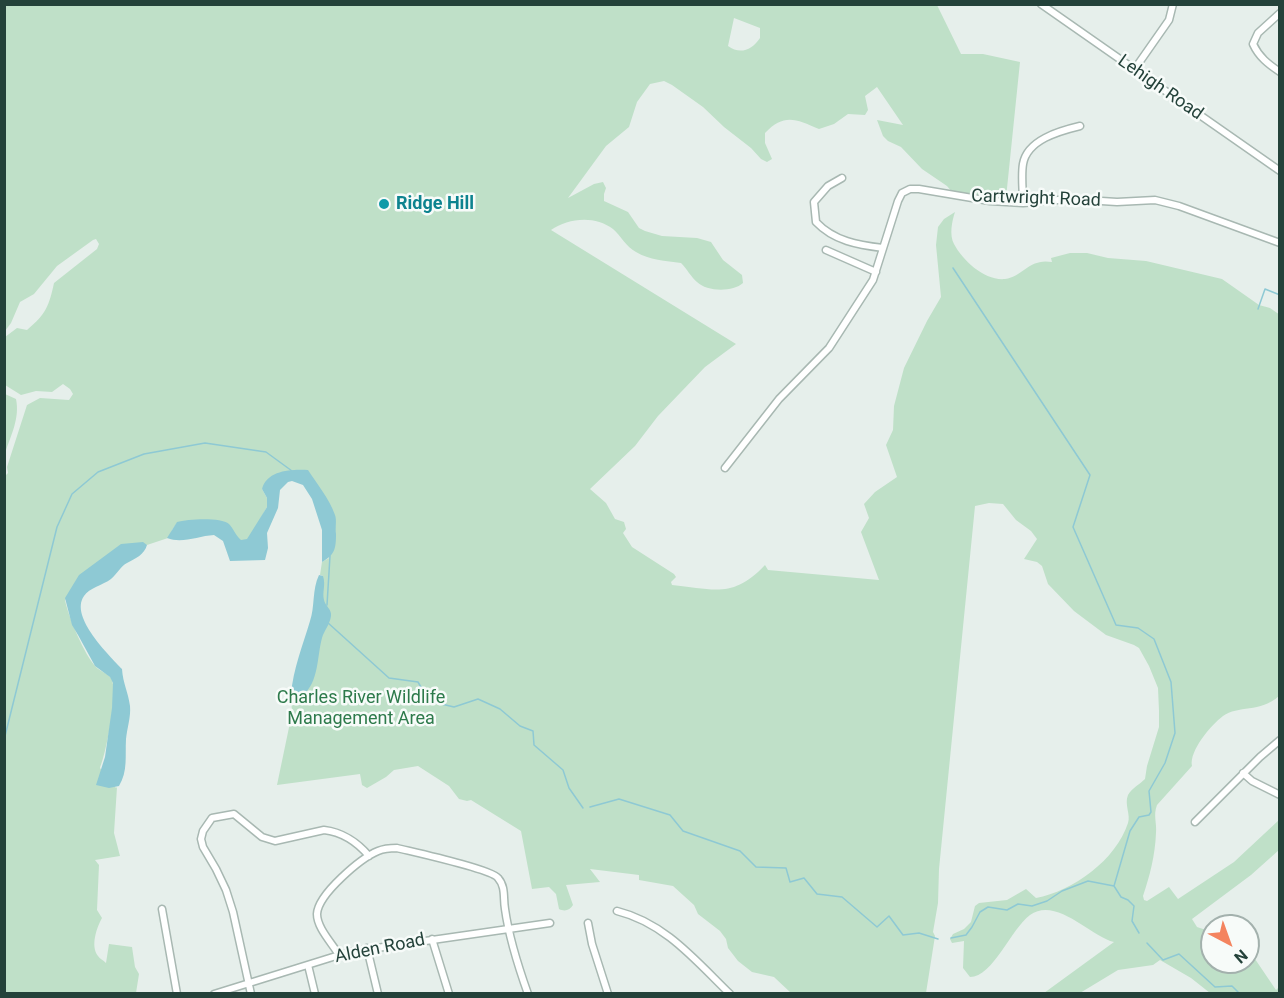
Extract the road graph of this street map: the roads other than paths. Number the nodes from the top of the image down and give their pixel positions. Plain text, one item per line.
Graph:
1 (1041, 4) edge
2 (1173, 4) edge
3 (1280, 13) edge
4 (1134, 70) junction
5 (1280, 72) edge
6 (1080, 126) dead end
7 (1280, 171) edge
8 (842, 178) dead end
9 (1023, 203) junction
10 (1280, 243) edge
11 (883, 248) junction
12 (826, 250) dead end
13 (876, 273) junction
14 (724, 468) dead end
15 (1280, 740) edge
16 (1243, 773) junction
17 (1280, 795) edge
18 (1195, 822) dead end
19 (369, 856) junction
20 (162, 909) dead end
21 (617, 911) dead end
22 (550, 923) dead end
23 (588, 923) dead end
24 (509, 930) junction
25 (432, 939) junction
26 (367, 948) junction
27 (339, 955) junction
28 (308, 965) junction
29 (249, 982) junction
30 (177, 993) edge
31 (214, 993) edge
32 (251, 993) edge
33 (315, 993) edge
34 (378, 993) edge
35 (449, 993) edge
36 (528, 993) edge
37 (608, 993) edge
38 (730, 993) edge

1 - 4 street, Lehigh Road
2 - 4 street
3 - 5 street
4 - 7 street, Lehigh Road
6 - 9 street
8 - 11 street
9 - 10 street, Cartwright Road
9 - 11 street, Cartwright Road
11 - 13 street, Cartwright Road
12 - 13 street
13 - 14 street, Cartwright Road
15 - 16 street
16 - 17 street
16 - 18 street
19 - 24 street
19 - 27 street
19 - 29 street
20 - 30 street
21 - 38 street
22 - 24 street, Alden Road
23 - 37 street
24 - 25 street, Alden Road
24 - 36 street
25 - 26 street, Alden Road
25 - 35 street
26 - 27 street, Alden Road
26 - 34 street
27 - 28 street, Alden Road
28 - 29 street, Alden Road
28 - 33 street
29 - 31 street, Alden Road
29 - 32 street

